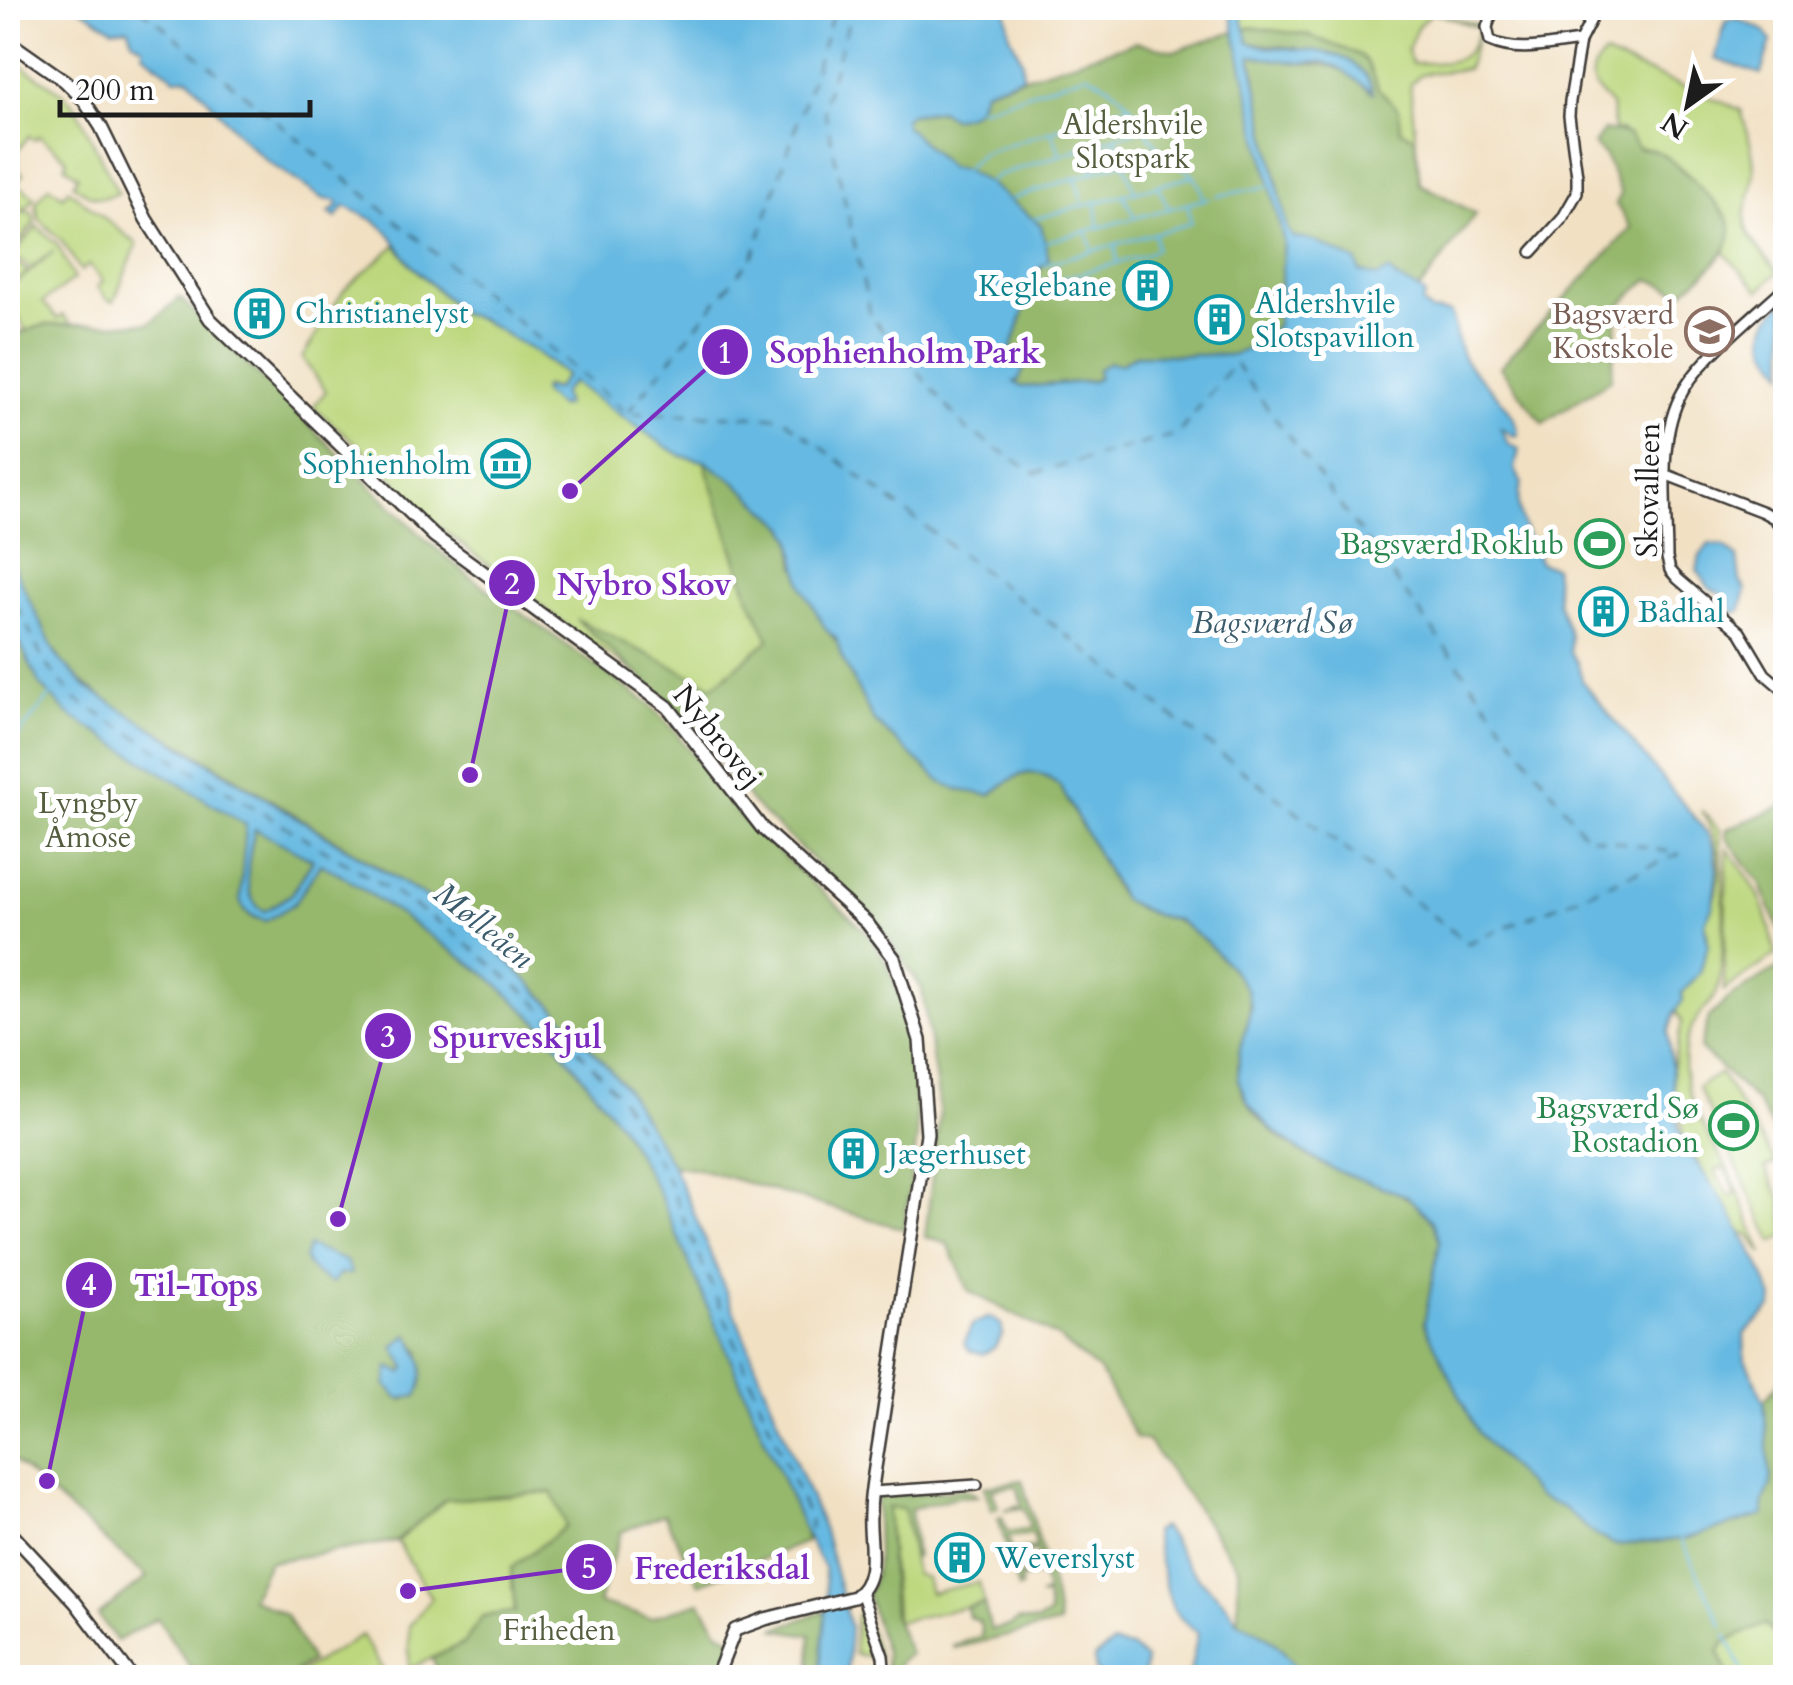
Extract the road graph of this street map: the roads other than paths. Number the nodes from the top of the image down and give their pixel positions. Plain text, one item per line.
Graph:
1 (1494, 8) edge
2 (1597, 8) edge
3 (1580, 40) junction
4 (8, 41) edge
5 (1532, 252) dead end
6 (1786, 286) edge
7 (1667, 476) junction
8 (1786, 534) edge
9 (1786, 692) edge
10 (977, 1485) dead end
11 (872, 1492) junction
12 (8, 1530) edge
13 (854, 1596) junction
14 (133, 1678) edge
15 (716, 1678) edge
16 (885, 1678) edge

1 - 3 street
2 - 3 street
3 - 5 street
4 - 11 street, Nybrovej
6 - 7 street, Skovalleen
7 - 8 street
7 - 9 street, Skovalleen
10 - 11 street
11 - 13 street, Nybrovej
12 - 14 street
13 - 15 street
13 - 16 street

